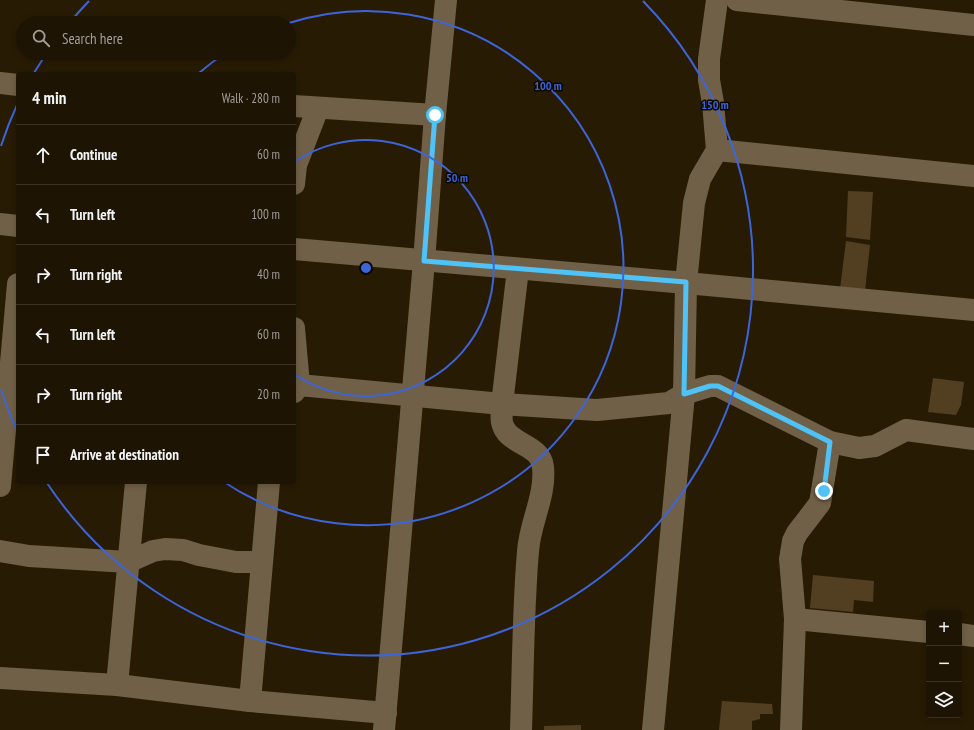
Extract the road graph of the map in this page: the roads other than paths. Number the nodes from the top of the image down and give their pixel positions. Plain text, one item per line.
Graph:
1 (446, 0) edge
2 (717, 0) edge
3 (738, 0) edge
4 (974, 25) edge
5 (0, 83) edge
6 (16, 85) edge
7 (296, 106) edge
8 (318, 108) junction
9 (435, 115) junction
10 (717, 150) junction
11 (296, 168) edge
12 (974, 176) edge
13 (0, 224) edge
14 (16, 226) edge
15 (296, 249) edge
16 (424, 261) junction
17 (518, 269) junction
18 (686, 282) junction
19 (974, 310) edge
20 (16, 323) edge
21 (296, 389) edge
22 (684, 394) junction
23 (413, 396) junction
24 (502, 404) junction
25 (974, 439) edge
26 (830, 442) junction
27 (136, 484) edge
28 (269, 484) edge
29 (0, 486) edge
30 (0, 552) edge
31 (128, 562) junction
32 (261, 562) junction
33 (795, 619) junction
34 (926, 632) edge
35 (962, 634) edge
36 (974, 636) edge
37 (0, 678) edge
38 (116, 685) junction
39 (250, 701) junction
40 (385, 721) edge
41 (521, 730) edge
42 (653, 730) edge
43 (790, 730) edge

1 - 9 street
2 - 10 street
3 - 4 street
5 - 6 street
7 - 8 street
8 - 9 street
8 - 11 street
9 - 16 street
10 - 12 street
10 - 18 street
13 - 14 street
15 - 16 street
16 - 17 street
16 - 23 street
17 - 18 street
17 - 24 street
18 - 19 street
18 - 22 street
20 - 29 street
21 - 23 street
22 - 24 street
22 - 26 street
22 - 42 street
23 - 24 street
23 - 40 street
24 - 41 street
25 - 26 street
26 - 33 street
27 - 31 street
28 - 32 street
30 - 31 street
31 - 32 street
31 - 38 street
32 - 39 street
33 - 34 street
33 - 43 street
35 - 36 street
37 - 38 street
38 - 39 street
39 - 40 street

